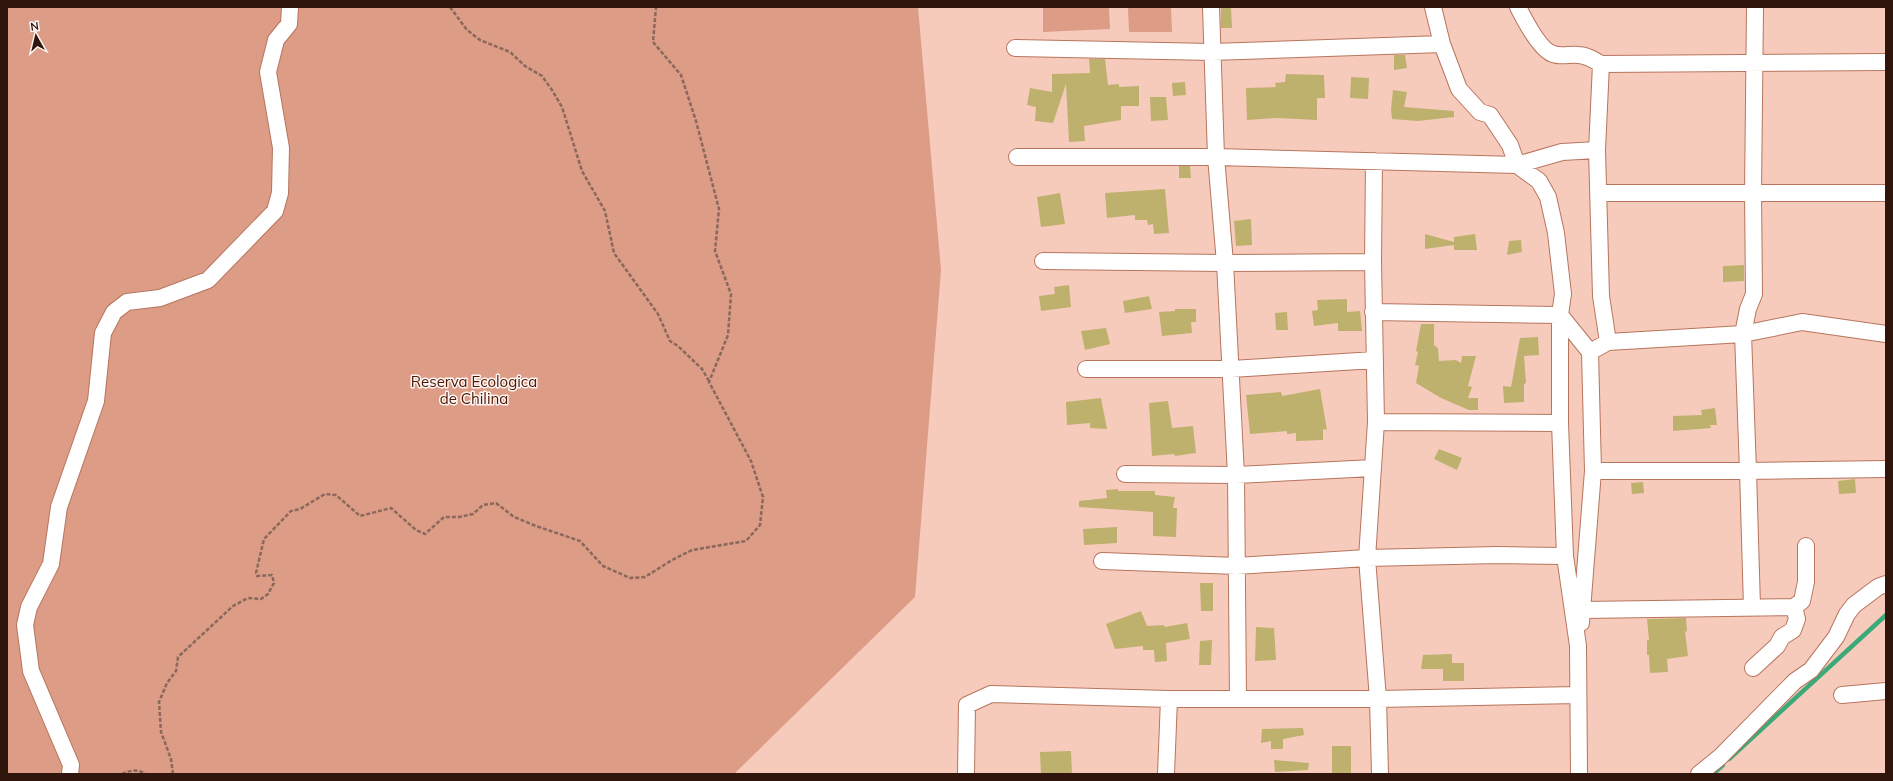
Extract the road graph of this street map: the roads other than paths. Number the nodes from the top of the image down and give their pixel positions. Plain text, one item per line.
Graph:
1 (290, 7) edge
2 (1210, 7) edge
3 (1433, 7) edge
4 (1518, 7) edge
5 (1754, 7) edge
6 (1442, 44) junction
7 (1015, 48) dead end
8 (1212, 52) junction
9 (1753, 62) junction
10 (1886, 62) edge
11 (1601, 64) junction
12 (1597, 150) junction
13 (1017, 157) dead end
14 (1216, 157) junction
15 (1374, 161) junction
16 (1518, 165) junction
17 (1598, 193) junction
18 (1753, 193) junction
19 (1886, 193) edge
20 (1043, 261) dead end
21 (1373, 262) junction
22 (1225, 263) junction
23 (1374, 312) junction
24 (1560, 315) junction
25 (1744, 334) junction
26 (1886, 334) edge
27 (1608, 342) junction
28 (1590, 352) junction
29 (1375, 360) junction
30 (1086, 369) dead end
31 (1230, 369) junction
32 (1376, 422) junction
33 (1560, 423) junction
34 (1373, 468) junction
35 (1886, 469) edge
36 (1593, 471) junction
37 (1748, 471) junction
38 (1125, 474) dead end
39 (1236, 475) junction
40 (1806, 546) dead end
41 (1565, 556) junction
42 (1366, 558) junction
43 (1102, 561) dead end
44 (1237, 566) junction
45 (1886, 584) edge
46 (1752, 607) junction
47 (1794, 607) junction
48 (1582, 610) junction
49 (1578, 646) junction
50 (1753, 668) dead end
51 (1886, 692) edge
52 (1578, 695) junction
53 (1842, 695) dead end
54 (1238, 699) junction
55 (1378, 699) junction
56 (1169, 700) junction
57 (70, 774) edge
58 (966, 774) edge
59 (1166, 774) edge
60 (1380, 774) edge
61 (1579, 774) edge
62 (1699, 774) edge

1 - 57 street
2 - 8 street
3 - 6 street
4 - 11 street
5 - 9 street
6 - 8 street
6 - 16 street
7 - 8 street
8 - 14 street
9 - 10 street
9 - 11 street
9 - 18 street
11 - 12 street
12 - 16 street
12 - 17 street
13 - 14 street
14 - 15 street
14 - 22 street
15 - 16 street
15 - 21 street
16 - 24 street
17 - 18 street
17 - 27 street
18 - 19 street
18 - 25 street
20 - 22 street
21 - 22 street
21 - 23 street
22 - 31 street
23 - 24 street
23 - 29 street
24 - 28 street
24 - 33 street
25 - 26 street
25 - 27 street
25 - 37 street
27 - 28 street
28 - 36 street
29 - 31 street
29 - 32 street
30 - 31 street
31 - 39 street
32 - 33 street
32 - 34 street
33 - 41 street
34 - 39 street
34 - 42 street
35 - 37 street
36 - 37 street
36 - 48 street
37 - 46 street
38 - 39 street
39 - 44 street
40 - 47 street
41 - 42 street
41 - 49 street
42 - 44 street
42 - 55 street
43 - 44 street
44 - 54 street
45 - 62 street
46 - 47 street
46 - 48 street
47 - 50 street
48 - 49 street
49 - 52 street
51 - 53 street
52 - 55 street
52 - 61 street
54 - 55 street
54 - 56 street
55 - 60 street
56 - 58 street
56 - 59 street

